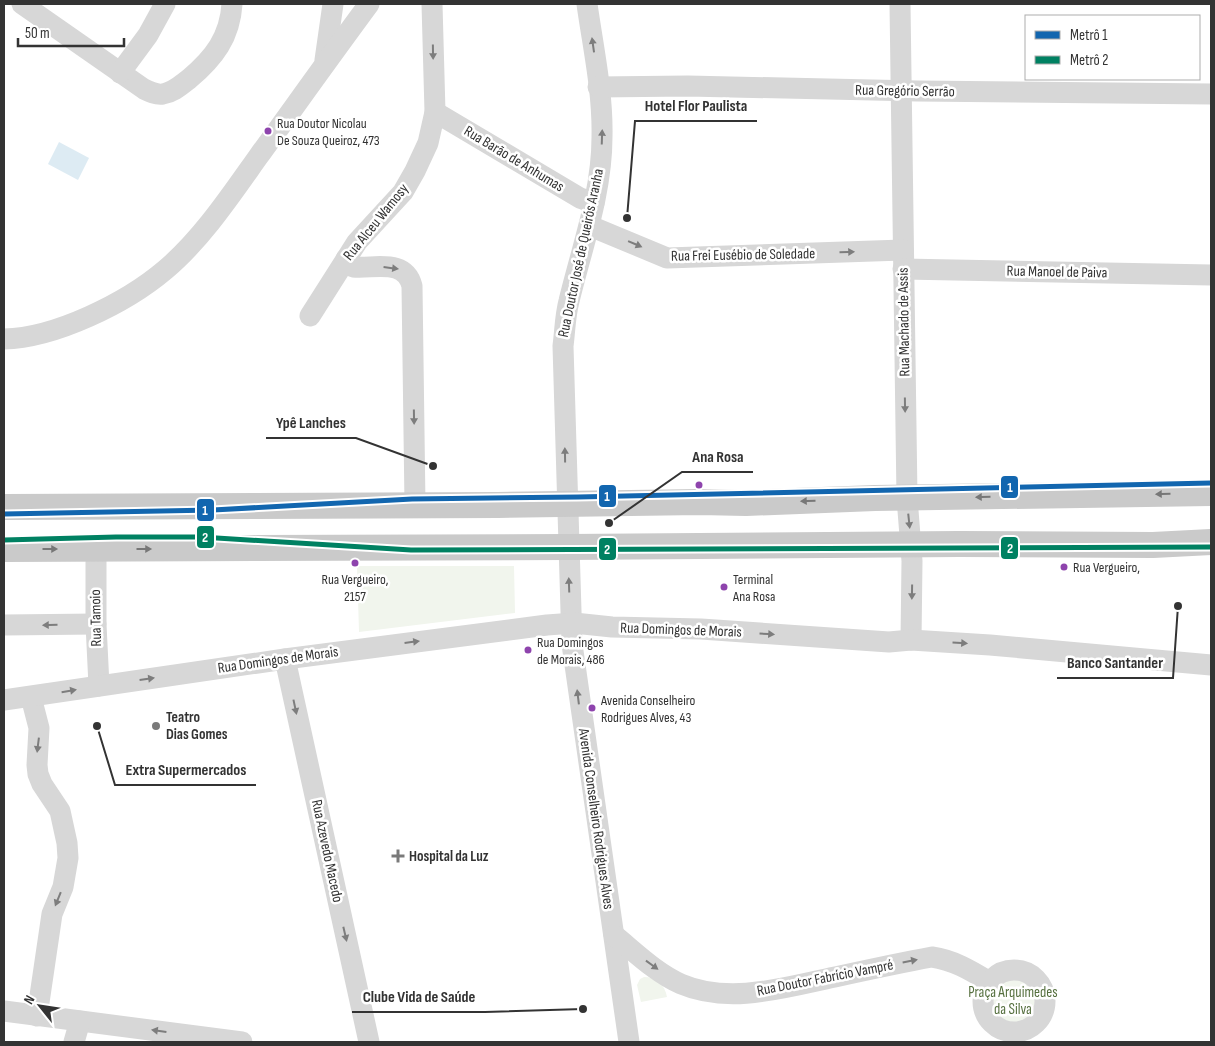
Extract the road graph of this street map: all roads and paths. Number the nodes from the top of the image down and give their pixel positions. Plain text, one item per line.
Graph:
1 (22, 4) edge
2 (165, 4) edge
3 (232, 4) edge
4 (334, 4) edge
5 (369, 4) edge
6 (432, 4) edge
7 (587, 4) edge
8 (900, 4) edge
9 (324, 64) junction
10 (120, 74) junction
11 (598, 87) junction
12 (900, 91) junction
13 (1211, 94) edge
14 (435, 112) junction
15 (594, 203) junction
16 (590, 226) junction
17 (346, 259) junction
18 (903, 260) junction
19 (1211, 275) edge
20 (310, 316) dead end
21 (4, 339) edge
22 (1211, 493) edge
23 (907, 498) junction
24 (567, 504) junction
25 (415, 505) junction
26 (4, 507) edge
27 (1211, 542) edge
28 (912, 544) junction
29 (568, 547) junction
30 (4, 549) edge
31 (96, 549) junction
32 (571, 623) junction
33 (96, 624) junction
34 (4, 625) edge
35 (911, 640) junction
36 (285, 659) junction
37 (1211, 665) edge
38 (99, 686) junction
39 (32, 698) junction
40 (4, 700) edge
41 (614, 935) junction
42 (988, 981) junction
43 (4, 1011) edge
44 (37, 1016) junction
45 (80, 1021) junction
46 (1016, 1037) edge
47 (74, 1042) edge
48 (242, 1042) edge
49 (370, 1042) edge
50 (629, 1042) edge

1 - 10 street
2 - 10 street
3 - 10 street
4 - 9 street
5 - 9 street
6 -> 14 street, Rua Alceu Wamosy
11 -> 7 street, Rua Doutor José de Queirós Aranha
8 - 12 street, Rua Machado de Assis
9 - 21 street
11 - 12 street, Rua Gregório Serrão
15 -> 11 street, Rua Doutor José de Queirós Aranha
12 - 13 street, Rua Gregório Serrão
12 - 18 street, Rua Machado de Assis
14 - 15 street, Rua Barão de Anhumas
14 - 17 street, Rua Alceu Wamosy
15 - 16 street, Rua Doutor José de Queirós Aranha
16 -> 18 street, Rua Frei Eusébio de Soledade
24 -> 16 street, Rua Doutor José de Queirós Aranha
17 - 20 street, Rua Alceu Wamosy
17 -> 25 street
18 - 19 street, Rua Manoel de Paiva
18 -> 23 street, Rua Machado de Assis
22 -> 23 main road
23 -> 24 main road
23 -> 28 street, Rua Machado de Assis
24 - 25 main road
24 - 29 street, Avenida Conselheiro Rodrigues Alves
25 - 26 main road
27 - 28 main road
28 - 29 main road
28 -> 35 street, Rua Machado de Assis
31 -> 29 main road
32 -> 29 street, Avenida Conselheiro Rodrigues Alves
30 -> 31 main road
31 - 33 street, Rua Tamoio
32 -> 35 street, Rua Domingos de Morais
36 -> 32 street, Rua Domingos de Morais
41 -> 32 street, Avenida Conselheiro Rodrigues Alves
33 -> 34 street
33 - 38 street, Rua Tamoio
35 -> 37 street, Rua Domingos de Morais
38 -> 36 street, Rua Domingos de Morais
36 -> 49 street, Rua Azevedo Macedo
39 -> 38 street, Rua Domingos de Morais
39 - 40 street, Rua Domingos de Morais
39 -> 44 street
41 -> 42 street, Rua Doutor Fabrício Vampré
41 - 50 street, Avenida Conselheiro Rodrigues Alves
42 - 46 street
42 - 46 street
43 - 44 street
44 - 45 street
45 - 47 street
48 -> 45 street

